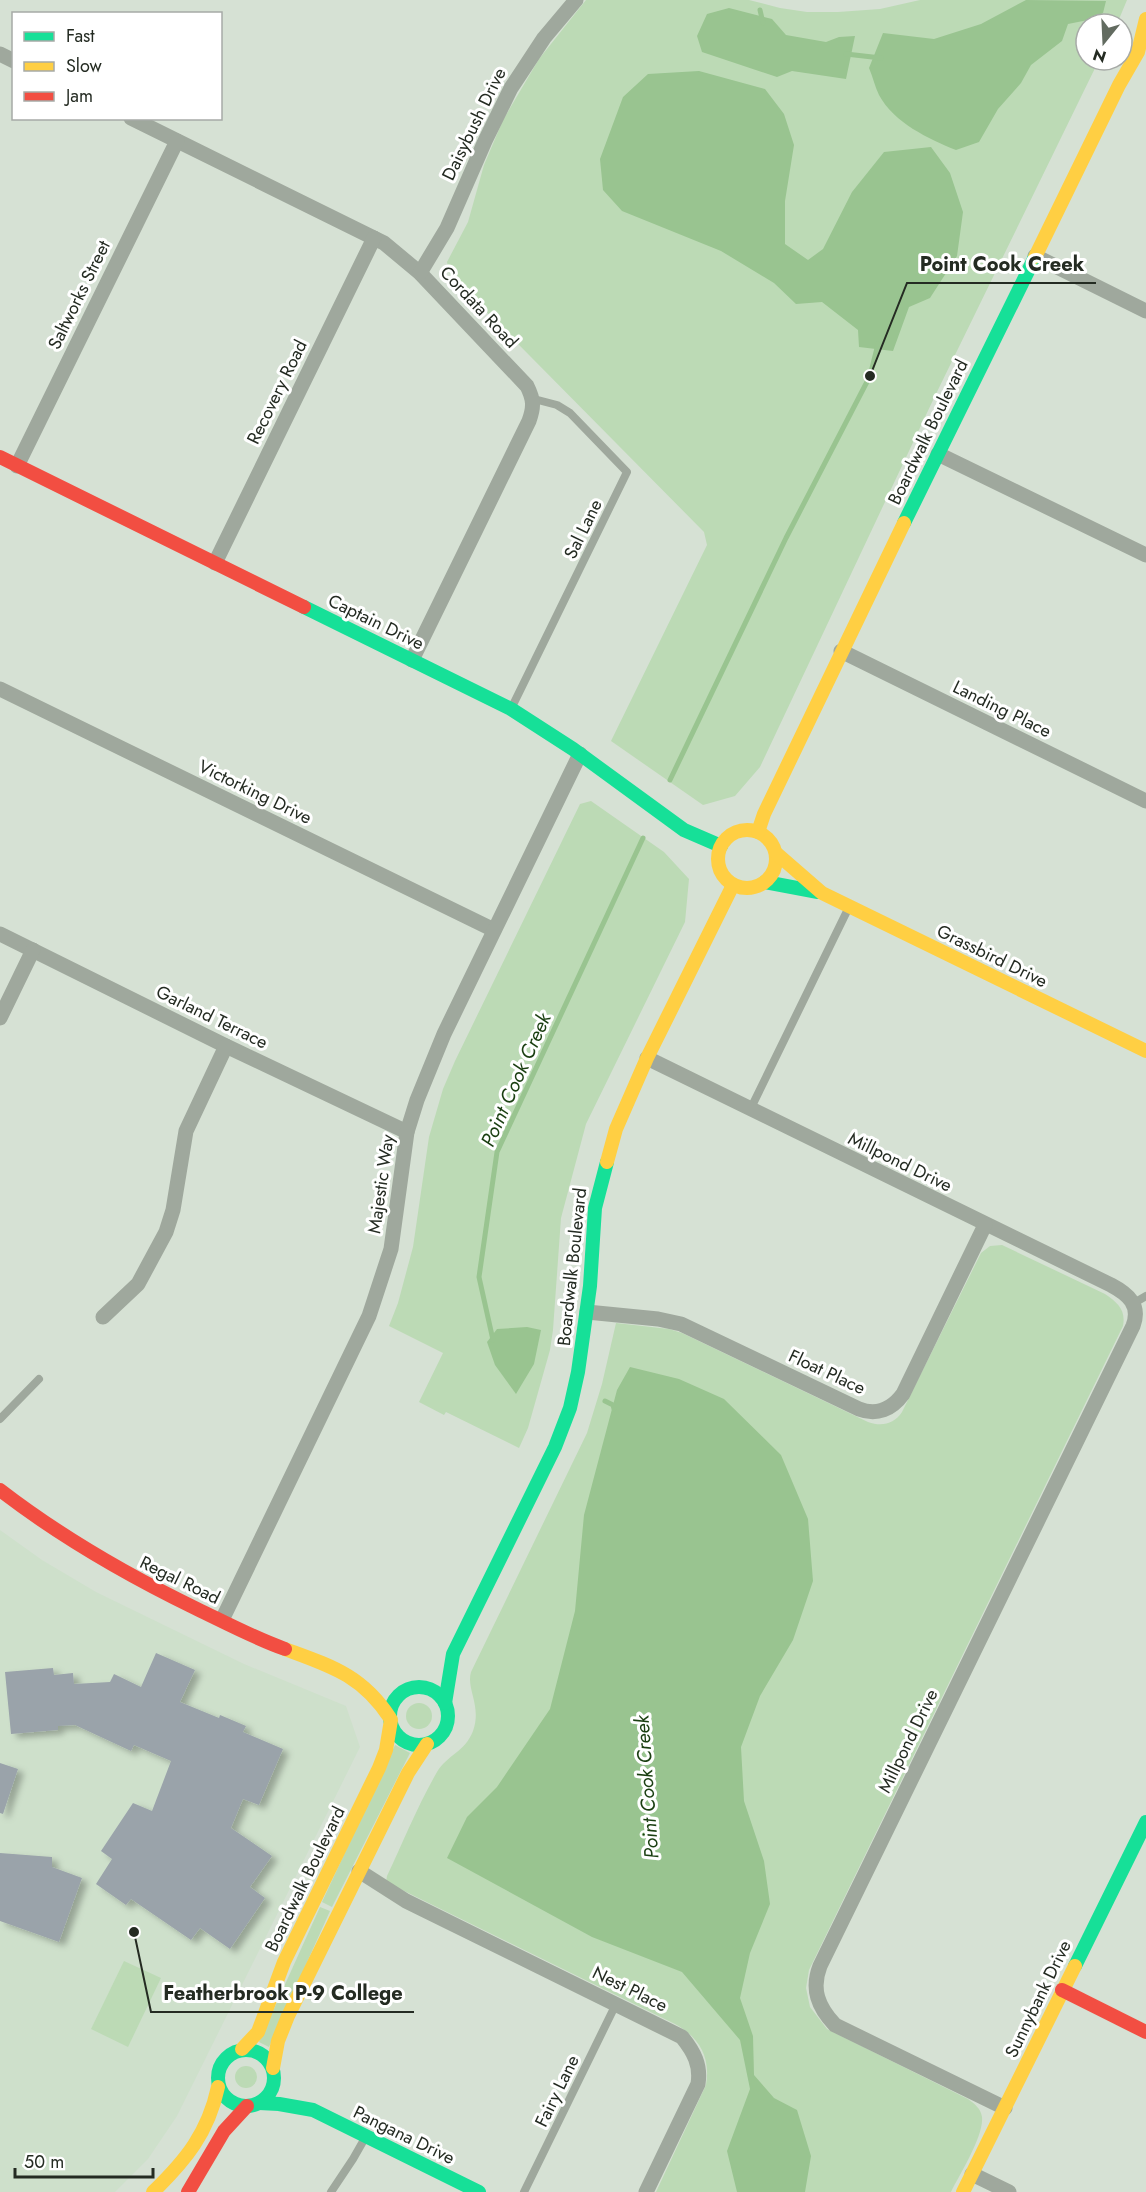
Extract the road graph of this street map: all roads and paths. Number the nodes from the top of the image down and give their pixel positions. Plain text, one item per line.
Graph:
1 (576, 0) edge
2 (1146, 19) edge
3 (1141, 54) edge
4 (134, 120) edge
5 (177, 141) junction
6 (374, 238) junction
7 (1035, 256) junction
8 (420, 273) junction
9 (1145, 308) edge
10 (534, 399) junction
11 (938, 454) junction
12 (0, 458) edge
13 (17, 466) junction
14 (1146, 555) edge
15 (215, 563) junction
16 (841, 651) junction
17 (412, 660) junction
18 (0, 689) edge
19 (512, 709) junction
20 (580, 754) junction
21 (1146, 801) edge
22 (758, 832) junction
23 (721, 846) junction
24 (776, 853) junction
25 (765, 882) junction
26 (733, 885) junction
27 (822, 892) junction
28 (849, 906) junction
29 (494, 930) junction
30 (0, 934) edge
31 (33, 950) junction
32 (0, 1018) edge
33 (226, 1046) junction
34 (1146, 1052) edge
35 (647, 1058) junction
36 (750, 1110) junction
37 (407, 1132) junction
38 (986, 1225) junction
39 (1140, 1300) edge
40 (587, 1312) junction
41 (103, 1317) dead end
42 (39, 1379) dead end
43 (0, 1419) edge
44 (0, 1490) edge
45 (222, 1620) junction
46 (453, 1654) junction
47 (357, 1681) junction
48 (410, 1689) junction
49 (446, 1703) junction
50 (390, 1719) junction
51 (427, 1744) junction
52 (1146, 1822) edge
53 (357, 1876) junction
54 (1062, 1990) junction
55 (616, 2004) junction
56 (1146, 2032) edge
57 (242, 2049) junction
58 (273, 2070) junction
59 (218, 2087) junction
60 (253, 2105) junction
61 (1005, 2108) junction
62 (313, 2110) junction
63 (365, 2136) junction
64 (972, 2174) junction
65 (153, 2192) edge
66 (188, 2192) edge
67 (331, 2192) edge
68 (479, 2192) edge
69 (524, 2192) edge
70 (646, 2192) edge
71 (963, 2192) edge
72 (1010, 2192) edge

1 - 8 street, Daisybush Drive
2 - 3 street, Boardwalk Boulevard
3 - 7 street, Boardwalk Boulevard
4 - 5 street, Cordata Road
5 - 6 street, Cordata Road
5 - 13 street, Saltworks Street
6 - 8 street, Cordata Road
6 - 15 street, Recovery Road
7 - 9 street
7 - 11 street, Boardwalk Boulevard
8 - 10 street, Cordata Road
10 - 17 street
10 - 19 lane, Sal Lane
11 - 14 street
11 - 16 street, Boardwalk Boulevard
12 - 13 street, Captain Drive
13 - 15 street, Captain Drive
15 - 17 street, Captain Drive
16 - 21 street, Landing Place
16 - 22 street, Boardwalk Boulevard
17 - 19 street, Captain Drive
18 - 29 street, Victorking Drive
19 - 20 street, Captain Drive
20 - 23 street, Captain Drive
20 - 29 street, Majestic Way
22 - 23 street
22 - 24 street
23 - 26 street
24 - 25 street
24 - 27 street, Grassbird Drive
25 - 26 street
25 - 27 street, Grassbird Drive
26 - 35 street, Boardwalk Boulevard
27 - 28 street, Grassbird Drive
28 - 34 street, Grassbird Drive
28 - 36 lane
29 - 37 street, Majestic Way
30 - 31 street, Garland Terrace
31 - 32 street
31 - 33 street, Garland Terrace
33 - 37 street, Garland Terrace
33 - 41 street
35 - 36 street, Millpond Drive
35 - 40 street, Boardwalk Boulevard
36 - 38 street, Millpond Drive
37 - 45 street, Majestic Way
38 - 39 street, Millpond Drive
38 - 40 street, Float Place
39 - 61 street, Millpond Drive
40 - 46 street, Boardwalk Boulevard
42 - 43 lane
44 - 45 street, Regal Road
45 - 47 street, Regal Road
46 - 48 street, Boardwalk Boulevard
46 - 49 street, Boardwalk Boulevard
47 - 48 street, Regal Road
47 - 50 street, Regal Road
48 - 49 street
48 - 50 street
49 - 51 street
50 - 51 street
50 - 57 street, Boardwalk Boulevard
51 - 53 street
52 - 54 street, Sunnybank Drive
53 - 55 street, Nest Place
53 - 58 street
54 - 56 street
54 - 61 street, Sunnybank Drive
55 - 69 lane, Fairy Lane
55 - 70 street, Nest Place
57 - 58 street
57 - 59 street
58 - 60 street
58 - 62 street, Pangana Drive
59 - 60 street
59 - 65 street
60 - 62 street, Pangana Drive
60 - 66 street
61 - 64 street, Sunnybank Drive
62 - 63 street, Pangana Drive
63 - 67 lane
63 - 68 street, Pangana Drive
64 - 71 street, Sunnybank Drive
64 - 72 street

